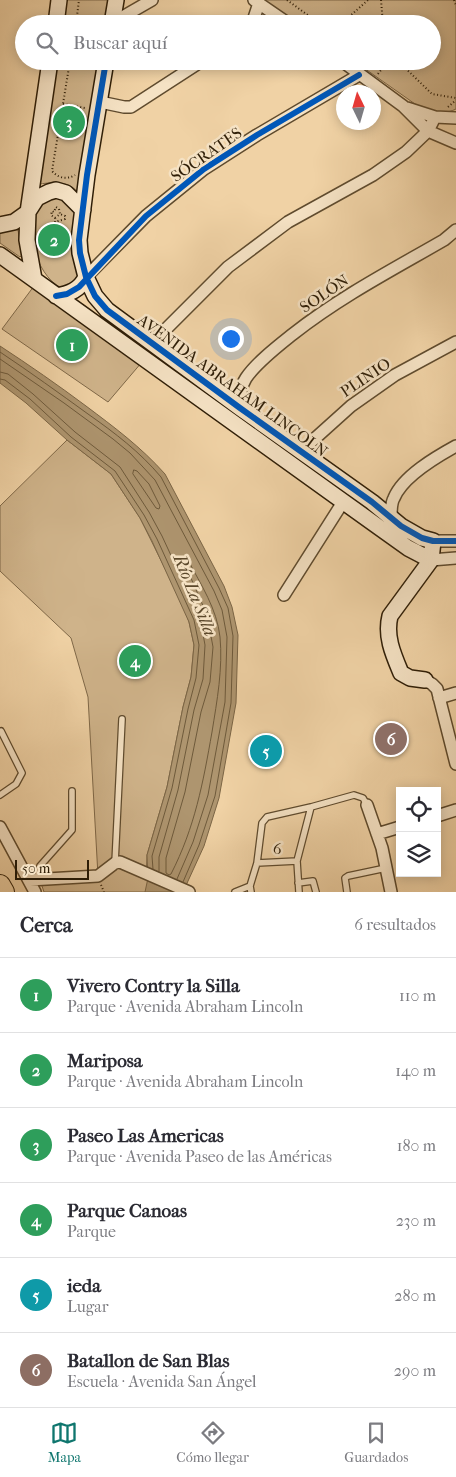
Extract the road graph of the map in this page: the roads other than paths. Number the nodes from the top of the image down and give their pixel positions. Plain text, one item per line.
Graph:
1 (59, 0) edge
2 (116, 0) edge
3 (152, 0) edge
4 (256, 2) edge
5 (57, 15) edge
6 (113, 15) edge
7 (126, 15) edge
8 (254, 15) edge
9 (276, 15) edge
10 (49, 70) edge
11 (105, 70) edge
12 (188, 70) edge
13 (352, 70) edge
14 (359, 76) junction
15 (99, 106) junction
16 (402, 106) junction
17 (435, 117) junction
18 (456, 118) edge
19 (428, 131) junction
20 (456, 143) edge
21 (82, 210) junction
22 (28, 212) junction
23 (0, 225) edge
24 (456, 230) edge
25 (0, 255) edge
26 (86, 277) junction
27 (34, 279) junction
28 (56, 296) junction
29 (456, 342) edge
30 (152, 343) junction
31 (240, 408) junction
32 (456, 446) edge
33 (301, 451) junction
34 (343, 502) junction
35 (391, 517) junction
36 (432, 541) junction
37 (456, 541) edge
38 (456, 558) edge
39 (431, 560) junction
40 (284, 595) dead end
41 (425, 680) joint
42 (456, 693) edge
43 (439, 698) junction
44 (122, 718) dead end
45 (1, 731) edge
46 (456, 764) edge
47 (72, 791) dead end
48 (0, 795) edge
49 (368, 805) joint
50 (311, 807) junction
51 (456, 810) edge
52 (441, 815) edge
53 (0, 826) edge
54 (396, 828) edge
55 (377, 834) junction
56 (297, 861) junction
57 (118, 863) junction
58 (257, 863) junction
59 (386, 868) junction
60 (33, 880) junction
61 (298, 883) junction
62 (0, 885) edge
63 (250, 889) edge
64 (4, 892) edge
65 (36, 892) edge
66 (189, 892) edge
67 (235, 892) edge
68 (299, 892) edge
69 (316, 892) edge
70 (347, 892) edge
71 (391, 892) edge

1 - 5 street
2 - 6 street
3 - 7 street
4 - 8 street
4 - 9 street
10 - 22 street
11 - 15 street, AVENIDA ABRAHAM LINCOLN
12 - 15 street
13 - 14 street
14 - 16 street
14 - 26 street, SÓCRATES
15 - 21 street, AVENIDA ABRAHAM LINCOLN
16 - 17 street
16 - 19 street
17 - 18 street
17 - 19 street
19 - 20 street
19 - 30 street
21 - 22 street
21 - 26 street, AVENIDA ABRAHAM LINCOLN
22 - 23 street
22 - 27 street
24 - 31 street, SOLÓN
25 - 27 street, AVENIDA ABRAHAM LINCOLN
26 - 28 street
26 - 30 street, AVENIDA ABRAHAM LINCOLN
27 - 28 street, AVENIDA ABRAHAM LINCOLN
28 - 34 street, AVENIDA ABRAHAM LINCOLN
29 - 33 street, PLINIO
30 - 31 street, AVENIDA ABRAHAM LINCOLN
31 - 33 street, AVENIDA ABRAHAM LINCOLN
32 - 35 street
33 - 35 street, AVENIDA ABRAHAM LINCOLN
34 - 39 street, AVENIDA ABRAHAM LINCOLN
34 - 40 street
35 - 36 street, AVENIDA ABRAHAM LINCOLN
36 - 37 street
36 - 39 street
38 - 39 street
39 - 41 street
41 - 43 street
42 - 43 street
43 - 46 street
44 - 57 lane
45 - 48 lane
47 - 60 lane
49 - 50 lane
49 - 55 street
50 - 56 lane
50 - 58 lane
51 - 52 street
53 - 60 street
54 - 55 street
55 - 59 street
56 - 58 lane, 6
56 - 61 lane
57 - 60 street
57 - 66 street
58 - 63 lane
59 - 70 lane
59 - 71 street
60 - 65 street
61 - 68 lane
61 - 69 lane
62 - 64 highway
63 - 67 lane

